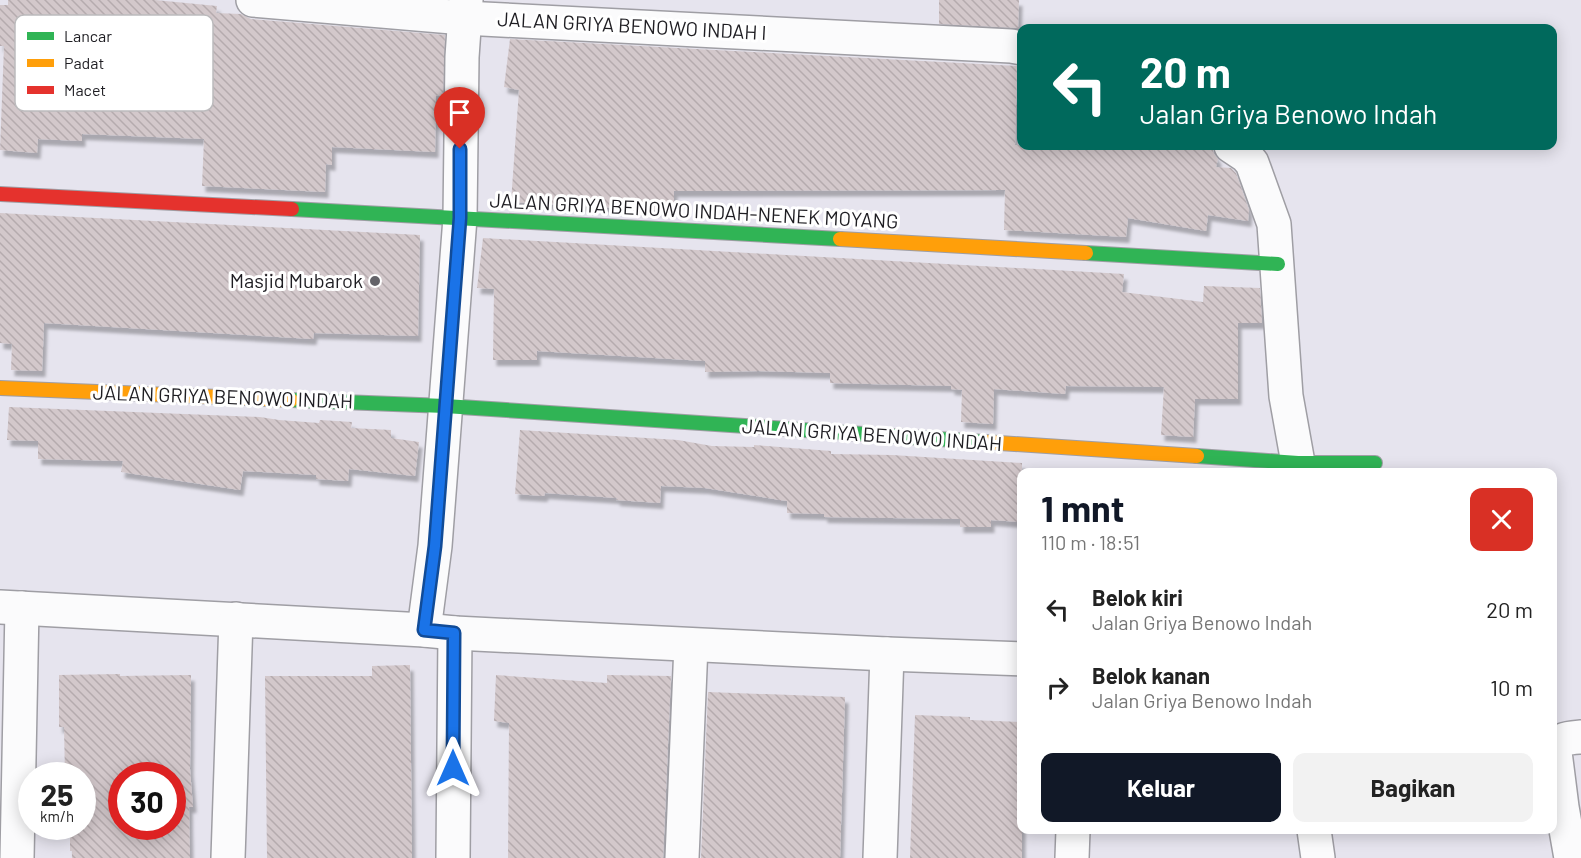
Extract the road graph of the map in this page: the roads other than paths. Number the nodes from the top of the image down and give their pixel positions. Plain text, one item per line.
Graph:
1 (253, 0) edge
2 (465, 9) edge
3 (1016, 47) edge
4 (1237, 150) edge
5 (0, 195) edge
6 (460, 218) junction
7 (1278, 264) junction
8 (0, 388) edge
9 (445, 406) junction
10 (1298, 463) junction
11 (1375, 463) dead end
12 (11, 607) edge
13 (236, 619) junction
14 (439, 631) junction
15 (692, 645) junction
16 (887, 654) junction
17 (1017, 659) edge
18 (1581, 737) edge
19 (1557, 745) edge
20 (1557, 807) edge
21 (1073, 834) edge
22 (1315, 834) edge
23 (17, 858) edge
24 (228, 858) edge
25 (453, 858) edge
26 (682, 858) edge
27 (880, 858) edge
28 (1072, 858) edge
29 (1318, 858) edge
30 (1571, 858) edge

1 - 2 street, JALAN GRIYA BENOWO INDAH I
2 - 3 street, JALAN GRIYA BENOWO INDAH I
2 - 6 street
4 - 7 street
5 - 6 street, JALAN GRIYA BENOWO INDAH-NENEK MOYANG
6 - 7 street, JALAN GRIYA BENOWO INDAH-NENEK MOYANG
6 - 9 street
7 - 10 street
8 - 9 street, JALAN GRIYA BENOWO INDAH
9 - 10 street, JALAN GRIYA BENOWO INDAH
9 - 14 street
10 - 11 street, JALAN GRIYA BENOWO INDAH
12 - 13 street
12 - 23 street
13 - 14 street
13 - 24 street
14 - 15 street
14 - 25 street
15 - 16 street
15 - 26 street
16 - 17 street
16 - 27 street
18 - 19 street
20 - 30 street
21 - 28 street
22 - 29 street

